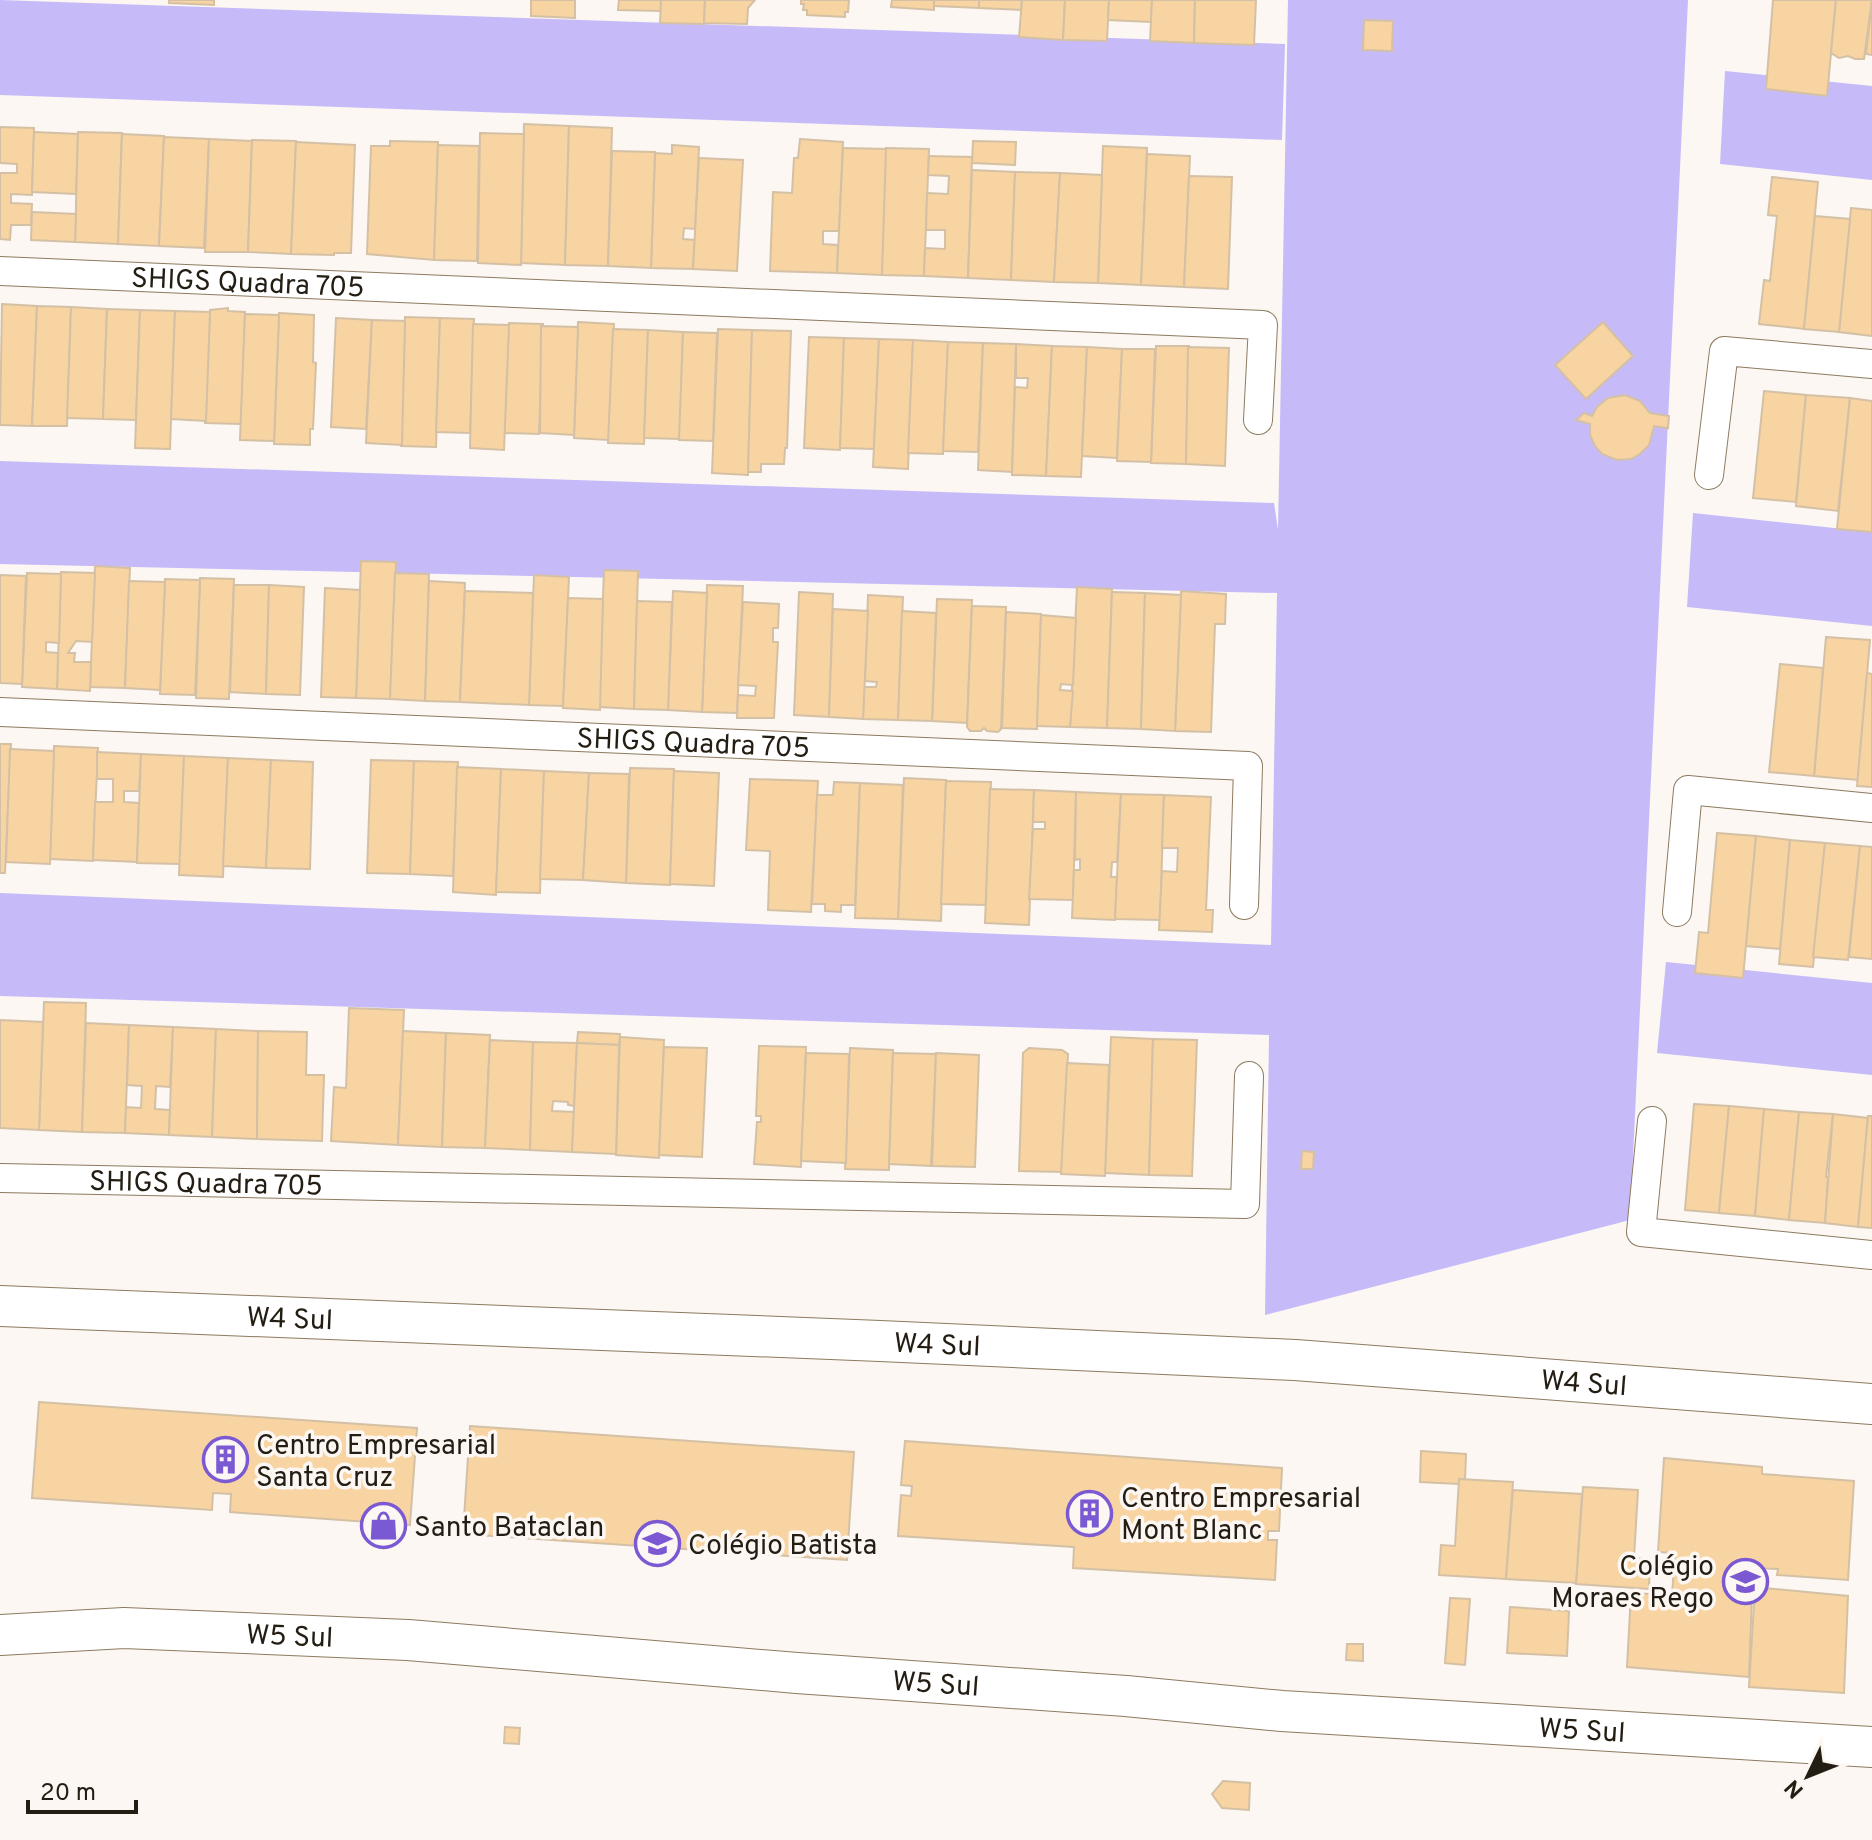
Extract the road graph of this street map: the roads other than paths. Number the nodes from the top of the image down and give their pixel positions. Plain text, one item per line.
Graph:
1 (0, 271) edge
2 (1872, 364) edge
3 (1258, 420) dead end
4 (1709, 475) dead end
5 (0, 712) edge
6 (1872, 808) edge
7 (1244, 905) dead end
8 (1677, 912) dead end
9 (1249, 1076) dead end
10 (1652, 1121) dead end
11 (0, 1178) edge
12 (1872, 1255) edge
13 (0, 1306) edge
14 (1872, 1404) edge
15 (0, 1635) edge
16 (1872, 1747) edge

1 - 3 street, SHIGS Quadra 705
2 - 4 street
5 - 7 street, SHIGS Quadra 705
6 - 8 street
9 - 11 street, SHIGS Quadra 705
10 - 12 street
13 - 14 main road, W4 Sul
15 - 16 main road, W5 Sul

